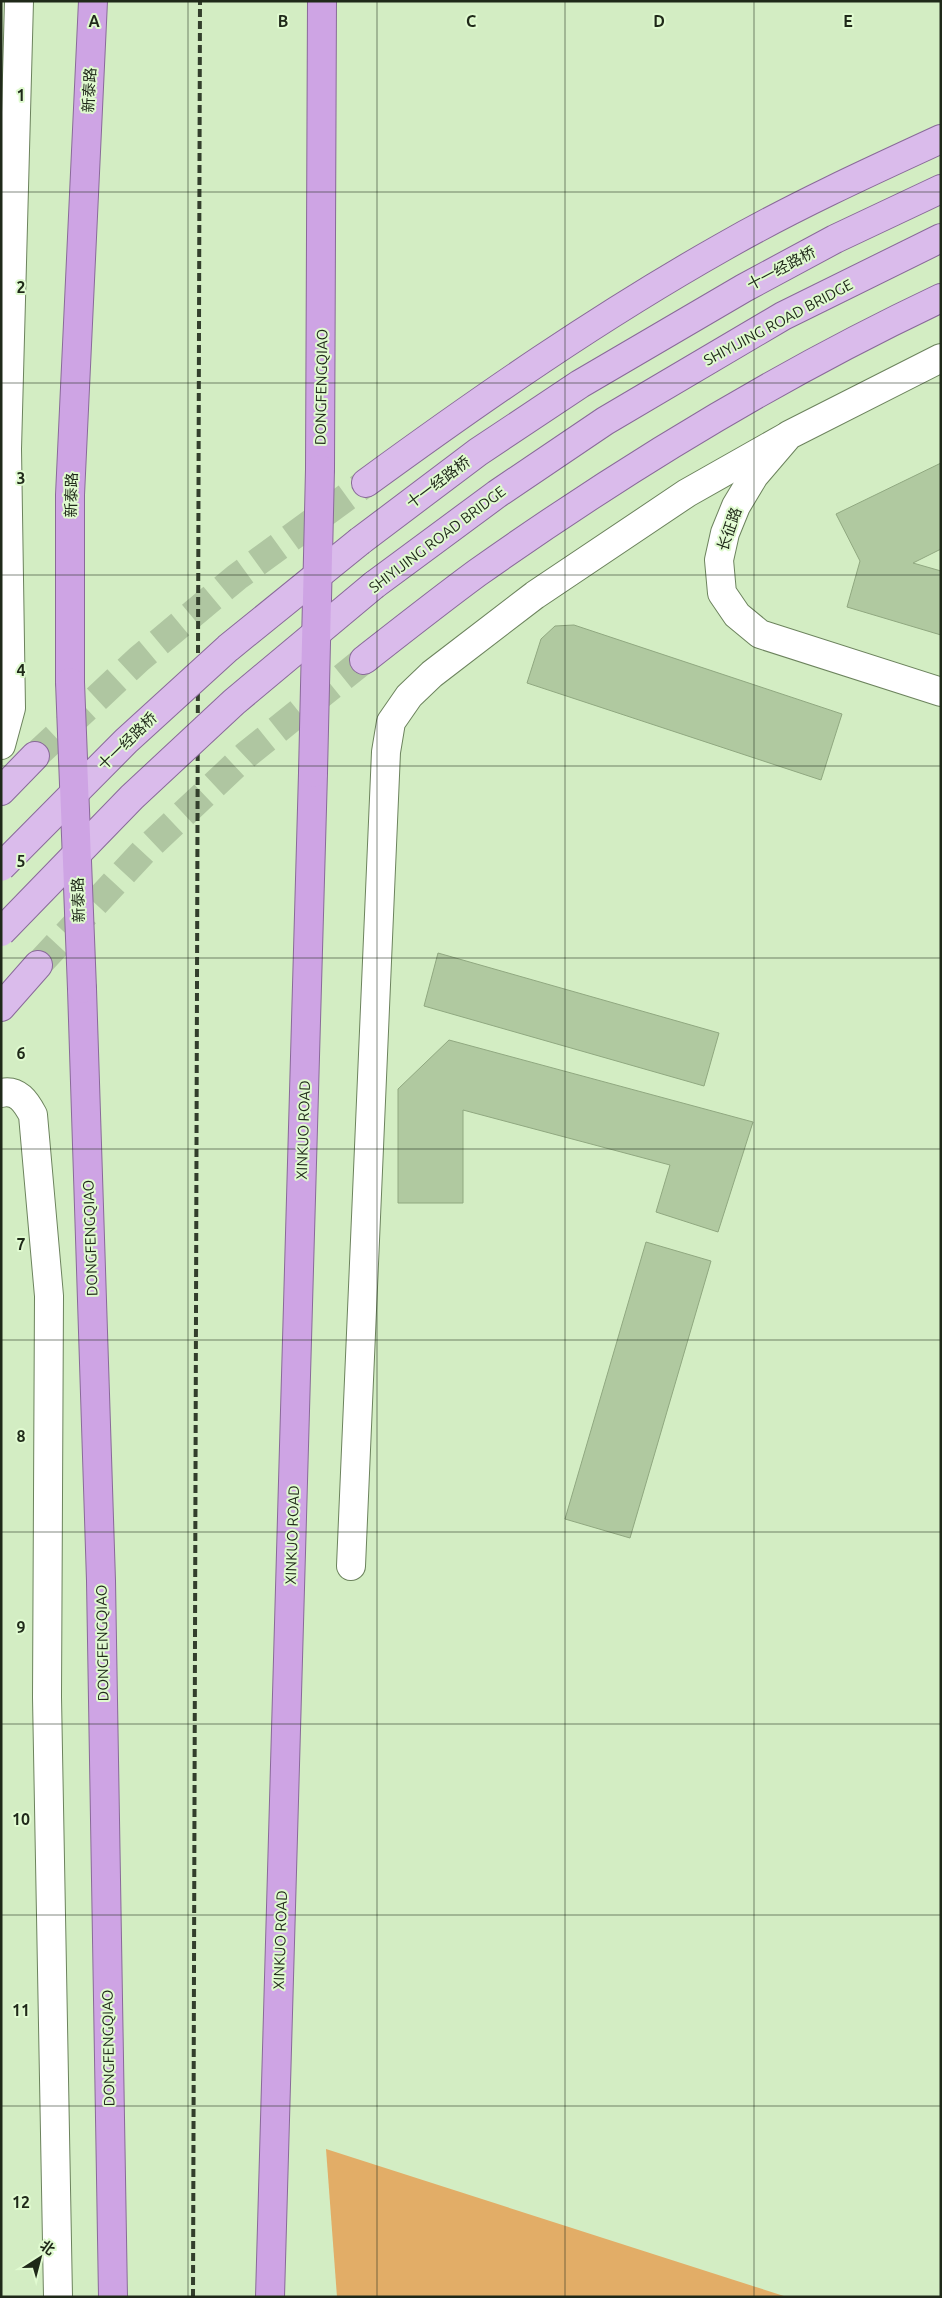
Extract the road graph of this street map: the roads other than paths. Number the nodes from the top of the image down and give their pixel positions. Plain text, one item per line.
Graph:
1 (19, 1) edge
2 (93, 1) edge
3 (322, 1) edge
4 (941, 139) edge
5 (941, 189) edge
6 (941, 238) edge
7 (941, 298) edge
8 (941, 358) edge
9 (789, 435) junction
10 (366, 483) tunnel mouth
11 (364, 660) tunnel mouth
12 (941, 692) edge
13 (1, 745) edge
14 (35, 756) tunnel mouth
15 (313, 773) joint
16 (1, 792) edge
17 (1, 867) edge
18 (1, 932) edge
19 (38, 966) tunnel mouth
20 (82, 989) joint
21 (1, 1006) edge
22 (1, 1092) edge
23 (351, 1566) dead end
24 (58, 2297) edge
25 (113, 2297) edge
26 (270, 2297) edge

1 - 13 street
2 - 20 highway, 新泰路, bridge
3 - 15 highway, DONGFENGQIAO, bridge
4 - 10 main road
5 - 17 main road, 十一经路桥, bridge
6 - 18 main road, SHIYIJING ROAD BRIDGE, bridge
7 - 11 main road
8 - 9 street, 长征路
9 - 12 street, 长征路
9 - 23 street
14 - 16 main road
15 - 26 highway, XINKUO ROAD
19 - 21 main road
20 - 25 highway, DONGFENGQIAO
22 - 24 street

